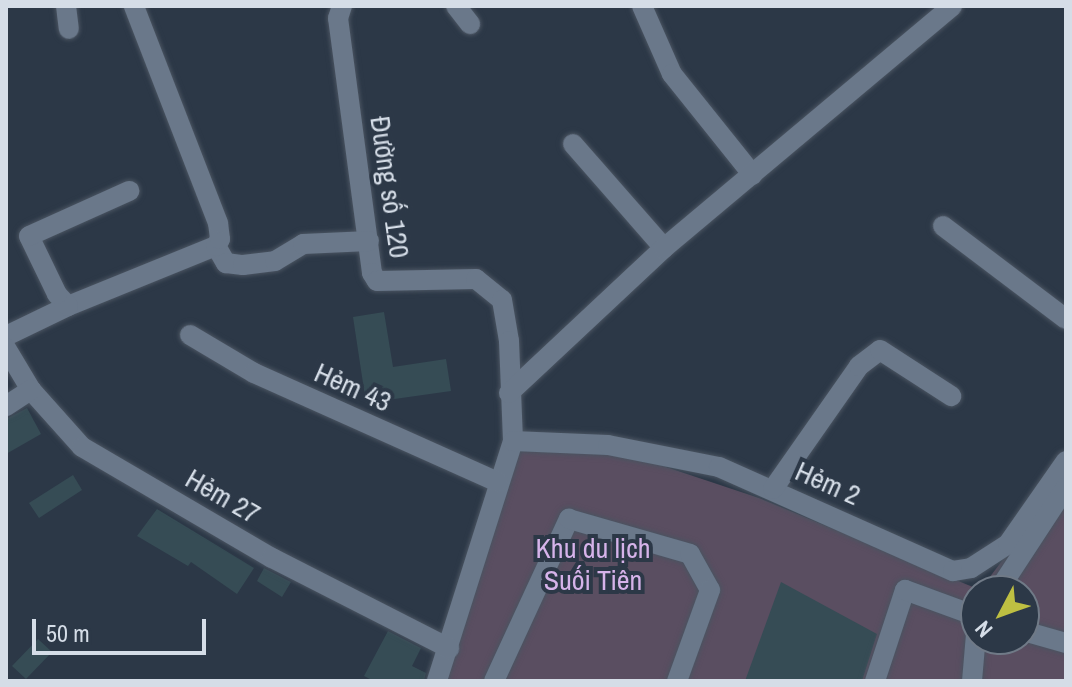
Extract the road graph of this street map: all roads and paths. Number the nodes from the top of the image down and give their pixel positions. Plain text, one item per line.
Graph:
1 (66, 6) edge
2 (134, 6) edge
3 (342, 6) edge
4 (456, 6) edge
5 (642, 6) edge
6 (952, 6) edge
7 (470, 24) dead end
8 (69, 29) dead end
9 (573, 144) dead end
10 (753, 175) junction
11 (129, 191) dead end
12 (943, 226) dead end
13 (369, 241) junction
14 (216, 246) junction
15 (664, 248) junction
16 (68, 306) junction
17 (1066, 319) edge
18 (190, 335) dead end
19 (6, 336) edge
20 (6, 348) edge
21 (31, 390) junction
22 (509, 393) junction
23 (951, 396) dead end
24 (6, 406) edge
25 (513, 441) junction
26 (1066, 461) edge
27 (498, 482) junction
28 (1066, 487) edge
29 (773, 489) junction
30 (1008, 575) edge
31 (960, 610) edge
32 (1040, 636) edge
33 (1066, 643) edge
34 (449, 648) junction
35 (974, 655) edge
36 (437, 681) edge
37 (494, 681) edge
38 (677, 681) edge
39 (875, 681) edge
40 (972, 681) edge

1 - 8 street
2 - 14 street
3 - 13 street, Đường số 120
4 - 7 street
5 - 10 street
6 - 10 street
9 - 15 street
10 - 15 street
11 - 16 street
12 - 17 street
13 - 14 street
13 - 22 street, Đường số 120
14 - 16 street
15 - 22 street
16 - 19 street
18 - 27 street, Hẻm 43
20 - 21 street, Hẻm 27
21 - 24 street
21 - 34 street, Hẻm 27
22 - 25 street, Đường số 120
23 - 29 street
25 - 27 street, Đường số 120
25 - 29 street, Hẻm 2
26 - 29 street, Hẻm 2
27 - 34 street, Đường số 120
28 - 30 street
31 - 39 street
32 - 33 street
34 - 36 street, Đường số 120
35 - 40 street
37 - 38 street

